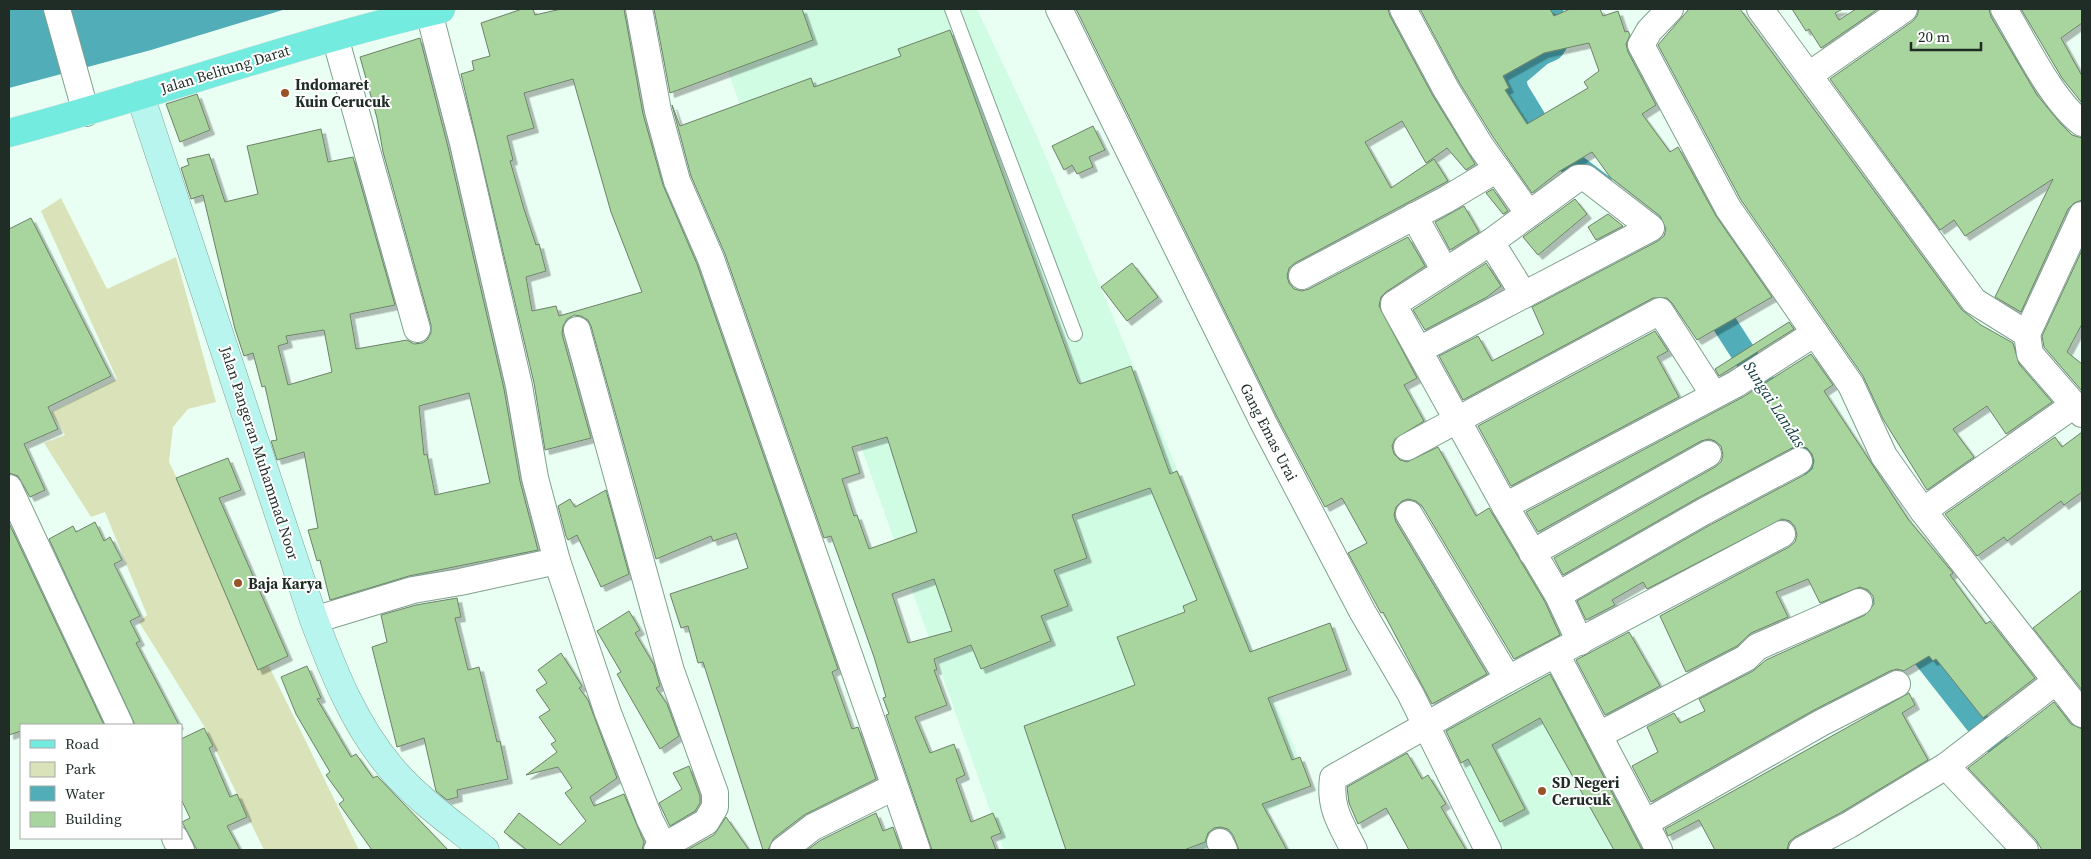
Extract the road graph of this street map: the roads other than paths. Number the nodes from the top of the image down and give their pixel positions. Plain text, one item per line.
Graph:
1 (57, 9) edge
2 (639, 9) edge
3 (952, 9) edge
4 (1059, 9) edge
5 (1403, 9) edge
6 (1670, 9) edge
7 (1760, 9) edge
8 (1904, 9) edge
9 (2004, 9) edge
10 (435, 10) edge
11 (335, 37) junction
12 (1809, 75) junction
13 (140, 95) junction
14 (86, 113) junction
15 (2082, 123) edge
16 (9, 133) edge
17 (1497, 169) junction
18 (1529, 214) junction
19 (2082, 215) edge
20 (1414, 216) junction
21 (1491, 242) junction
22 (1445, 271) junction
23 (1302, 276) dead end
24 (1524, 295) junction
25 (417, 329) dead end
26 (577, 330) dead end
27 (1815, 333) junction
28 (1075, 334) dead end
29 (2027, 334) junction
30 (1419, 350) junction
31 (1714, 395) junction
32 (2078, 410) edge
33 (1456, 419) junction
34 (1407, 447) dead end
35 (1708, 454) dead end
36 (1799, 461) dead end
37 (9, 488) edge
38 (1505, 506) junction
39 (1923, 511) junction
40 (1409, 514) dead end
41 (1782, 534) dead end
42 (1532, 553) junction
43 (557, 561) junction
44 (1558, 595) junction
45 (1859, 602) dead end
46 (314, 620) junction
47 (1580, 642) junction
48 (1556, 654) junction
49 (1508, 679) junction
50 (2055, 682) junction
51 (1897, 684) dead end
52 (2082, 714) edge
53 (120, 724) edge
54 (1425, 727) junction
55 (1599, 735) junction
56 (1946, 766) junction
57 (894, 787) junction
58 (1645, 823) junction
59 (661, 849) edge
60 (485, 850) edge
61 (783, 850) edge
62 (917, 850) edge
63 (1354, 850) edge
64 (1488, 850) edge
65 (1660, 850) edge
66 (1802, 850) edge
67 (2025, 850) edge

1 - 14 street
2 - 57 street
3 - 28 lane
4 - 54 street, Gang Emas Urai
5 - 17 street
6 - 27 street
7 - 12 street
8 - 12 street
9 - 15 street
10 - 11 main road, Jalan Belitung Darat
10 - 43 street
11 - 13 main road, Jalan Belitung Darat
11 - 25 street
12 - 29 street
13 - 14 main road, Jalan Belitung Darat
13 - 46 main road, Jalan Pangeran Muhammad Noor
14 - 16 main road, Jalan Belitung Darat
17 - 18 street
17 - 20 street
18 - 21 street
18 - 24 street
19 - 29 street
20 - 22 street
20 - 23 street
21 - 22 street
21 - 24 street
22 - 30 street
24 - 30 street
26 - 59 street
27 - 31 street
27 - 39 street
29 - 32 street
30 - 33 street
31 - 33 street
31 - 38 street
32 - 39 street
33 - 34 street
33 - 38 street
35 - 42 street
36 - 44 street
37 - 53 street
38 - 42 street
39 - 50 street
40 - 49 street
41 - 47 street
42 - 44 street
43 - 46 street
43 - 59 street
44 - 47 street
45 - 55 street
46 - 60 main road, Jalan Pangeran Muhammad Noor
47 - 48 street
48 - 49 street
48 - 55 street
49 - 54 street
50 - 52 street
50 - 56 street
51 - 58 street
54 - 63 street
54 - 64 street, Gang Emas Urai
55 - 58 street
56 - 66 street
56 - 67 street
57 - 61 street
57 - 62 street
58 - 65 street

